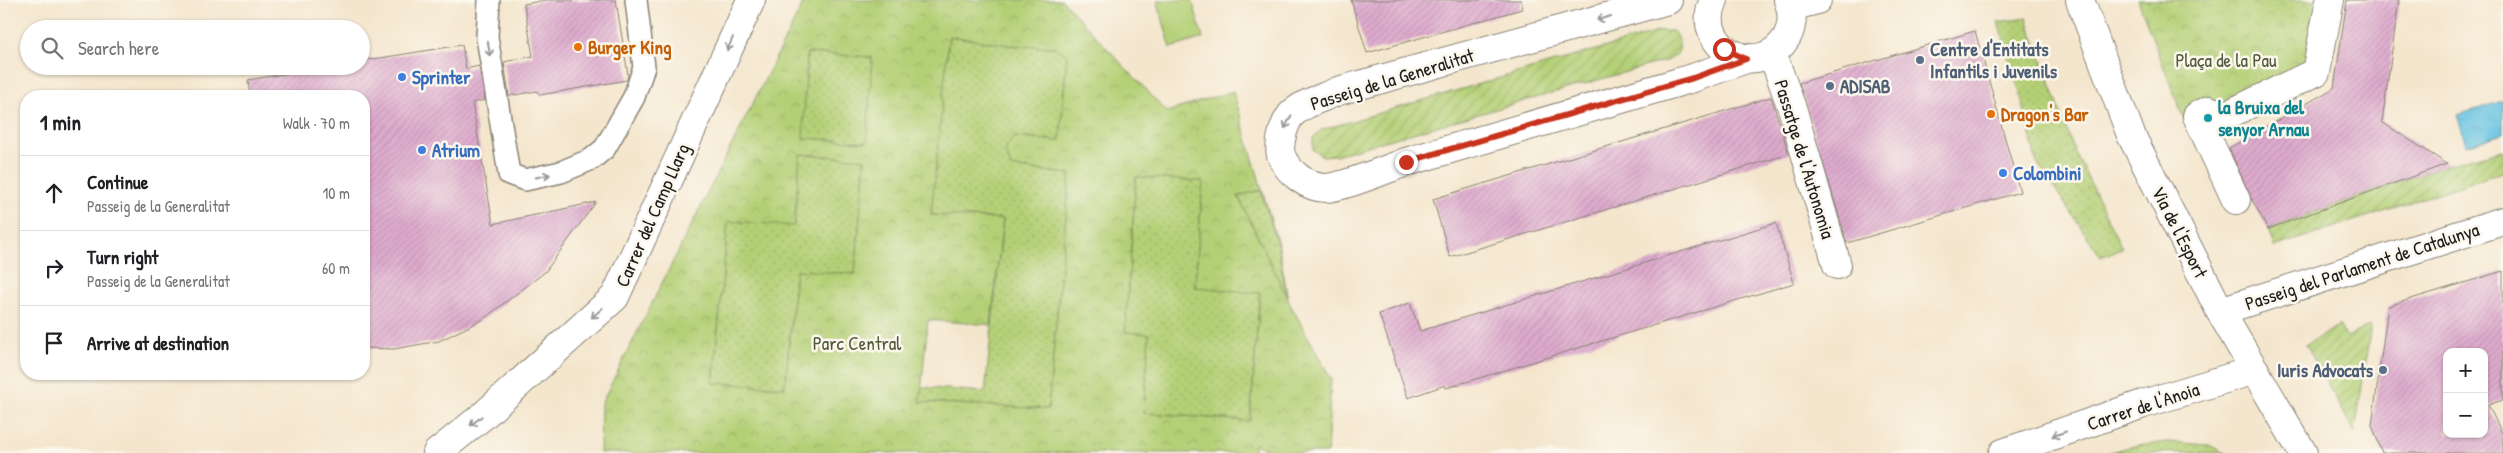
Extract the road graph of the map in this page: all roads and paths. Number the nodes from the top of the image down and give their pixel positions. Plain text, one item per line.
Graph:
1 (489, 0) edge
2 (636, 0) edge
3 (751, 0) edge
4 (1668, 0) edge
5 (1714, 0) edge
6 (1817, 0) edge
7 (2080, 0) edge
8 (2330, 0) edge
9 (1789, 4) edge
10 (1759, 56) junction
11 (2236, 200) dead end
12 (2503, 221) edge
13 (1837, 264) dead end
14 (2220, 311) junction
15 (2255, 370) junction
16 (437, 453) edge
17 (2003, 453) edge
18 (2303, 453) edge

1 -> 2 lane
3 -> 16 street, Carrer del Camp Llarg
4 -> 10 street, Passeig de la Generalitat
5 - 10 street
6 - 9 street, Passeig de la Generalitat
7 - 14 street, Via de l'Esport
8 - 11 street
9 - 10 street, Passeig de la Generalitat
10 - 13 street, Passatge de l'Autonomia
12 - 14 street, Passeig del Parlament de Catalunya
14 - 15 street, Via de l'Esport
15 -> 17 street, Carrer de l'Anoia
15 - 18 street, Via de l'Esport

